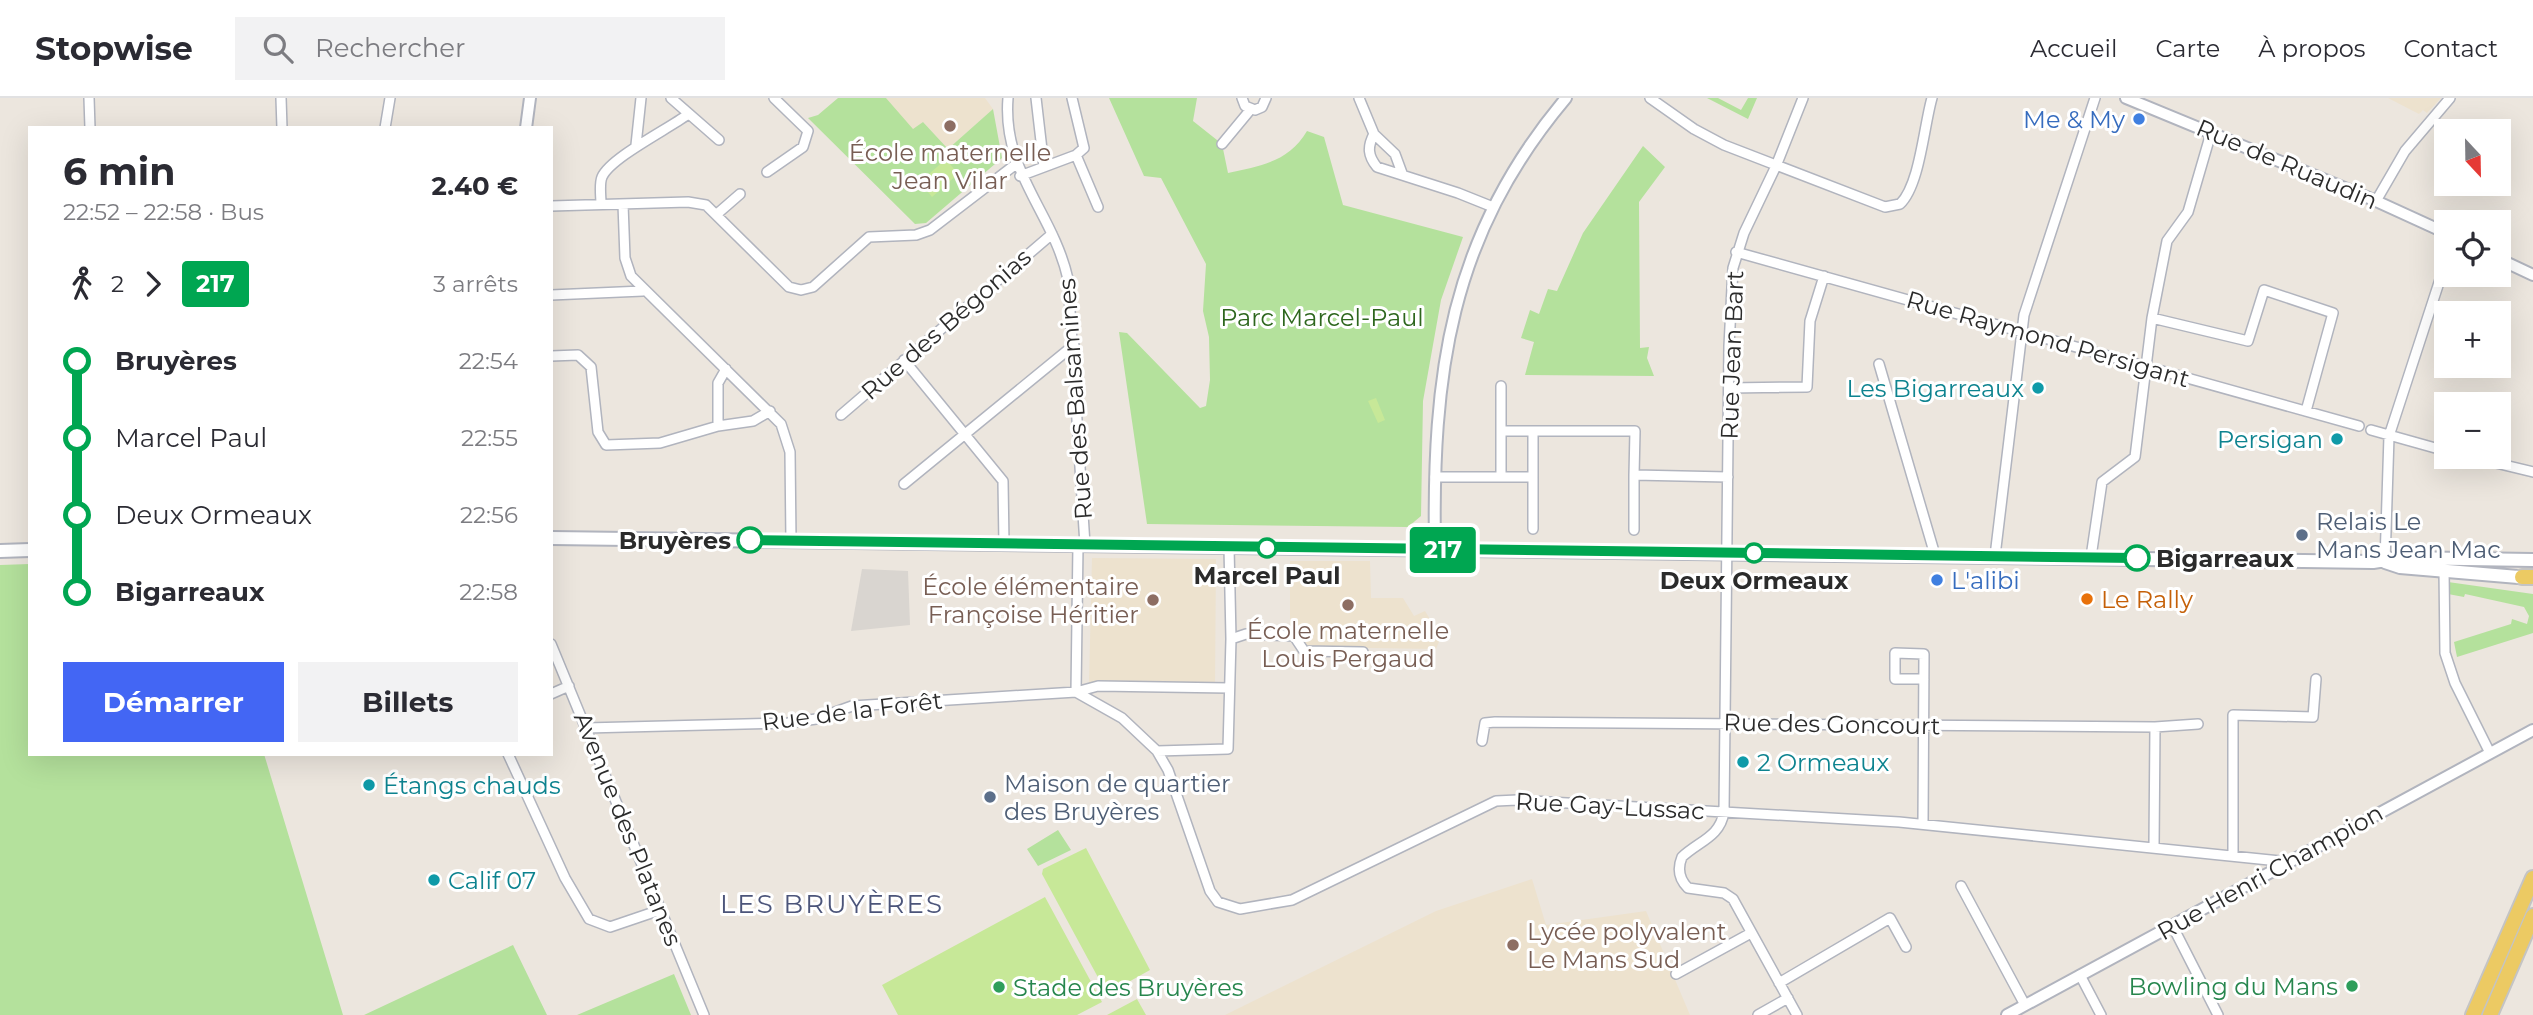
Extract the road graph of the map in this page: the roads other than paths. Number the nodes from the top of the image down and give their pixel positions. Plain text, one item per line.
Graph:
1 (89, 98) edge
2 (281, 98) edge
3 (390, 98) edge
4 (530, 98) edge
5 (641, 98) edge
6 (671, 98) edge
7 (775, 98) edge
8 (1008, 98) edge
9 (1036, 98) edge
10 (1072, 98) edge
11 (1242, 98) edge
12 (1266, 98) edge
13 (1359, 98) edge
14 (1566, 98) edge
15 (1650, 98) edge
16 (1802, 98) edge
17 (1932, 98) edge
18 (2095, 98) edge
19 (2126, 98) edge
20 (2450, 98) edge
21 (1251, 109) junction
22 (687, 115) junction
23 (90, 126) edge
24 (282, 126) edge
25 (385, 126) edge
26 (526, 126) edge
27 (2211, 133) junction
28 (1374, 134) junction
29 (719, 140) dead end
30 (1222, 144) dead end
31 (636, 145) junction
32 (1076, 155) junction
33 (1016, 164) junction
34 (1776, 166) junction
35 (1044, 167) junction
36 (767, 172) dead end
37 (1402, 173) junction
38 (1020, 176) junction
39 (740, 194) dead end
40 (2376, 201) junction
41 (601, 204) junction
42 (623, 204) junction
43 (553, 206) edge
44 (1098, 207) dead end
45 (1493, 207) junction
46 (718, 214) junction
47 (2434, 228) edge
48 (1052, 234) junction
49 (1736, 252) junction
50 (2511, 265) edge
51 (2533, 275) edge
52 (1824, 276) junction
53 (2438, 287) edge
54 (643, 290) junction
55 (553, 295) edge
56 (2152, 318) junction
57 (2021, 331) junction
58 (1074, 345) junction
59 (553, 356) edge
60 (904, 360) junction
61 (1879, 364) dead end
62 (2146, 367) junction
63 (726, 369) junction
64 (1501, 386) dead end
65 (1729, 388) junction
66 (771, 411) junction
67 (2306, 411) junction
68 (841, 415) dead end
69 (718, 426) junction
70 (2359, 426) dead end
71 (2371, 430) dead end
72 (1501, 431) junction
73 (1533, 431) junction
74 (966, 433) junction
75 (2389, 436) junction
76 (2434, 448) edge
77 (2511, 467) edge
78 (2533, 472) edge
79 (1634, 475) junction
80 (1435, 477) junction
81 (1501, 477) junction
82 (1533, 477) junction
83 (1728, 477) junction
84 (904, 484) dead end
85 (1533, 529) dead end
86 (1634, 530) dead end
87 (553, 538) edge
88 (791, 541) junction
89 (1004, 544) junction
90 (1082, 545) junction
91 (1229, 547) junction
92 (28, 550) edge
93 (1435, 550) junction
94 (0, 551) edge
95 (1728, 553) junction
96 (1935, 555) junction
97 (1994, 556) junction
98 (2091, 557) junction
99 (2533, 560) edge
100 (2385, 562) junction
101 (2444, 569) junction
102 (2529, 577) edge
103 (1231, 639) junction
104 (553, 649) edge
105 (1363, 652) dead end
106 (1924, 679) dead end
107 (2316, 679) dead end
108 (569, 686) junction
109 (1228, 688) junction
110 (1076, 692) junction
111 (553, 693) edge
112 (1725, 723) junction
113 (2199, 724) dead end
114 (1924, 725) junction
115 (2155, 727) junction
116 (586, 728) junction
117 (2533, 730) edge
118 (1482, 741) dead end
119 (1157, 751) junction
120 (2490, 753) junction
121 (509, 756) edge
122 (1724, 812) junction
123 (1923, 824) junction
124 (2154, 847) junction
125 (2233, 854) junction
126 (2289, 862) junction
127 (2533, 878) edge
128 (1961, 886) dead end
129 (660, 910) junction
130 (2533, 916) edge
131 (2172, 925) junction
132 (1751, 933) junction
133 (1906, 947) dead end
134 (1676, 974) dead end
135 (2080, 975) junction
136 (1779, 983) junction
137 (1787, 998) junction
138 (2025, 1005) junction
139 (704, 1015) edge
140 (1758, 1015) edge
141 (1797, 1015) edge
142 (2007, 1015) edge
143 (2101, 1015) edge
144 (2218, 1015) edge
145 (2473, 1015) edge
146 (2490, 1015) edge

1 - 23 street
2 - 24 street
3 - 25 street
4 - 26 street
5 - 31 street
6 - 22 street
7 - 36 street
8 - 33 street, Rue des Balsamines
9 - 35 street
10 - 32 street
11 - 21 street
12 - 21 street
13 - 28 street
14 - 45 street
15 - 34 street
16 - 34 street, Rue Jean Bart
17 - 34 street
18 - 57 street
19 - 27 street, Rue de Ruaudin
20 - 40 street
21 - 30 street
22 - 29 street
22 - 31 street
27 - 40 street, Rue de Ruaudin
27 - 56 street
28 - 37 street
28 - 37 street
31 - 41 street
32 - 35 street
32 - 44 street
33 - 38 street, Rue des Balsamines
33 - 46 street
34 - 49 street, Rue Jean Bart
35 - 38 street
37 - 45 street
38 - 48 street, Rue des Balsamines
39 - 46 street
40 - 47 street, Rue de Ruaudin
41 - 42 street
41 - 43 street
42 - 46 street
42 - 54 street
45 - 80 street
48 - 58 street, Rue des Balsamines
48 - 60 street, Rue des Bégonias
49 - 52 street, Rue Raymond Persigant
49 - 65 street, Rue Jean Bart
50 - 51 street
52 - 57 street, Rue Raymond Persigant
52 - 65 street
53 - 75 street
54 - 55 street
54 - 63 street
56 - 62 street
56 - 67 street
57 - 62 street, Rue Raymond Persigant
57 - 97 street
58 - 74 street
58 - 90 street, Rue des Balsamines
59 - 69 street
60 - 68 street, Rue des Bégonias
60 - 74 street
61 - 96 street
62 - 67 street, Rue Raymond Persigant
62 - 98 street
63 - 66 street
63 - 69 street
64 - 72 street
65 - 83 street, Rue Jean Bart
66 - 69 street
66 - 88 street
67 - 70 street, Rue Raymond Persigant
71 - 75 street
72 - 73 street
72 - 81 street
73 - 79 street
73 - 82 street
74 - 84 street
74 - 89 street
75 - 76 street
75 - 100 street
77 - 78 street
79 - 83 street
79 - 86 street
80 - 81 street
80 - 93 street
81 - 82 street
82 - 85 street
83 - 95 street, Rue Jean Bart
87 - 88 main road
88 - 89 main road
89 - 90 main road
90 - 91 main road
90 - 110 street, Rue des Balsamines
91 - 93 main road
91 - 103 street
92 - 94 main road
93 - 95 main road
95 - 96 main road
95 - 112 street, Rue Jean Bart
96 - 97 main road
97 - 98 main road
98 - 100 main road
99 - 100 main road
100 - 101 main road
101 - 102 main road
101 - 120 street
103 - 105 street
103 - 109 street
104 - 108 street, Avenue des Platanes
106 - 114 street
107 - 125 street
108 - 111 street
108 - 116 street, Avenue des Platanes
109 - 110 street, Rue de la Forêt
109 - 119 street
110 - 116 street, Rue de la Forêt
110 - 119 street, Rue Gay-Lussac
112 - 114 street, Rue des Goncourt
112 - 118 street, Rue des Goncourt
112 - 122 street, Rue Jean Bart
113 - 115 street, Rue des Goncourt
114 - 115 street, Rue des Goncourt
114 - 123 street
115 - 124 street
116 - 129 street, Avenue des Platanes
117 - 120 street, Rue Henri Champion
119 - 122 street, Rue Gay-Lussac
120 - 126 street, Rue Henri Champion
121 - 129 street
122 - 123 street, Rue Gay-Lussac
122 - 132 street
123 - 124 street, Rue Gay-Lussac
124 - 125 street, Rue Gay-Lussac
125 - 126 street, Rue Gay-Lussac
126 - 131 street, Rue Henri Champion
127 - 145 main road
128 - 138 street
129 - 139 street, Avenue des Platanes
130 - 146 main road
131 - 135 street, Rue Henri Champion
131 - 144 street
132 - 134 street
132 - 136 street
133 - 136 street
135 - 138 street, Rue Henri Champion
135 - 143 street
136 - 137 street
137 - 140 street
137 - 141 street
138 - 142 street, Rue Henri Champion

